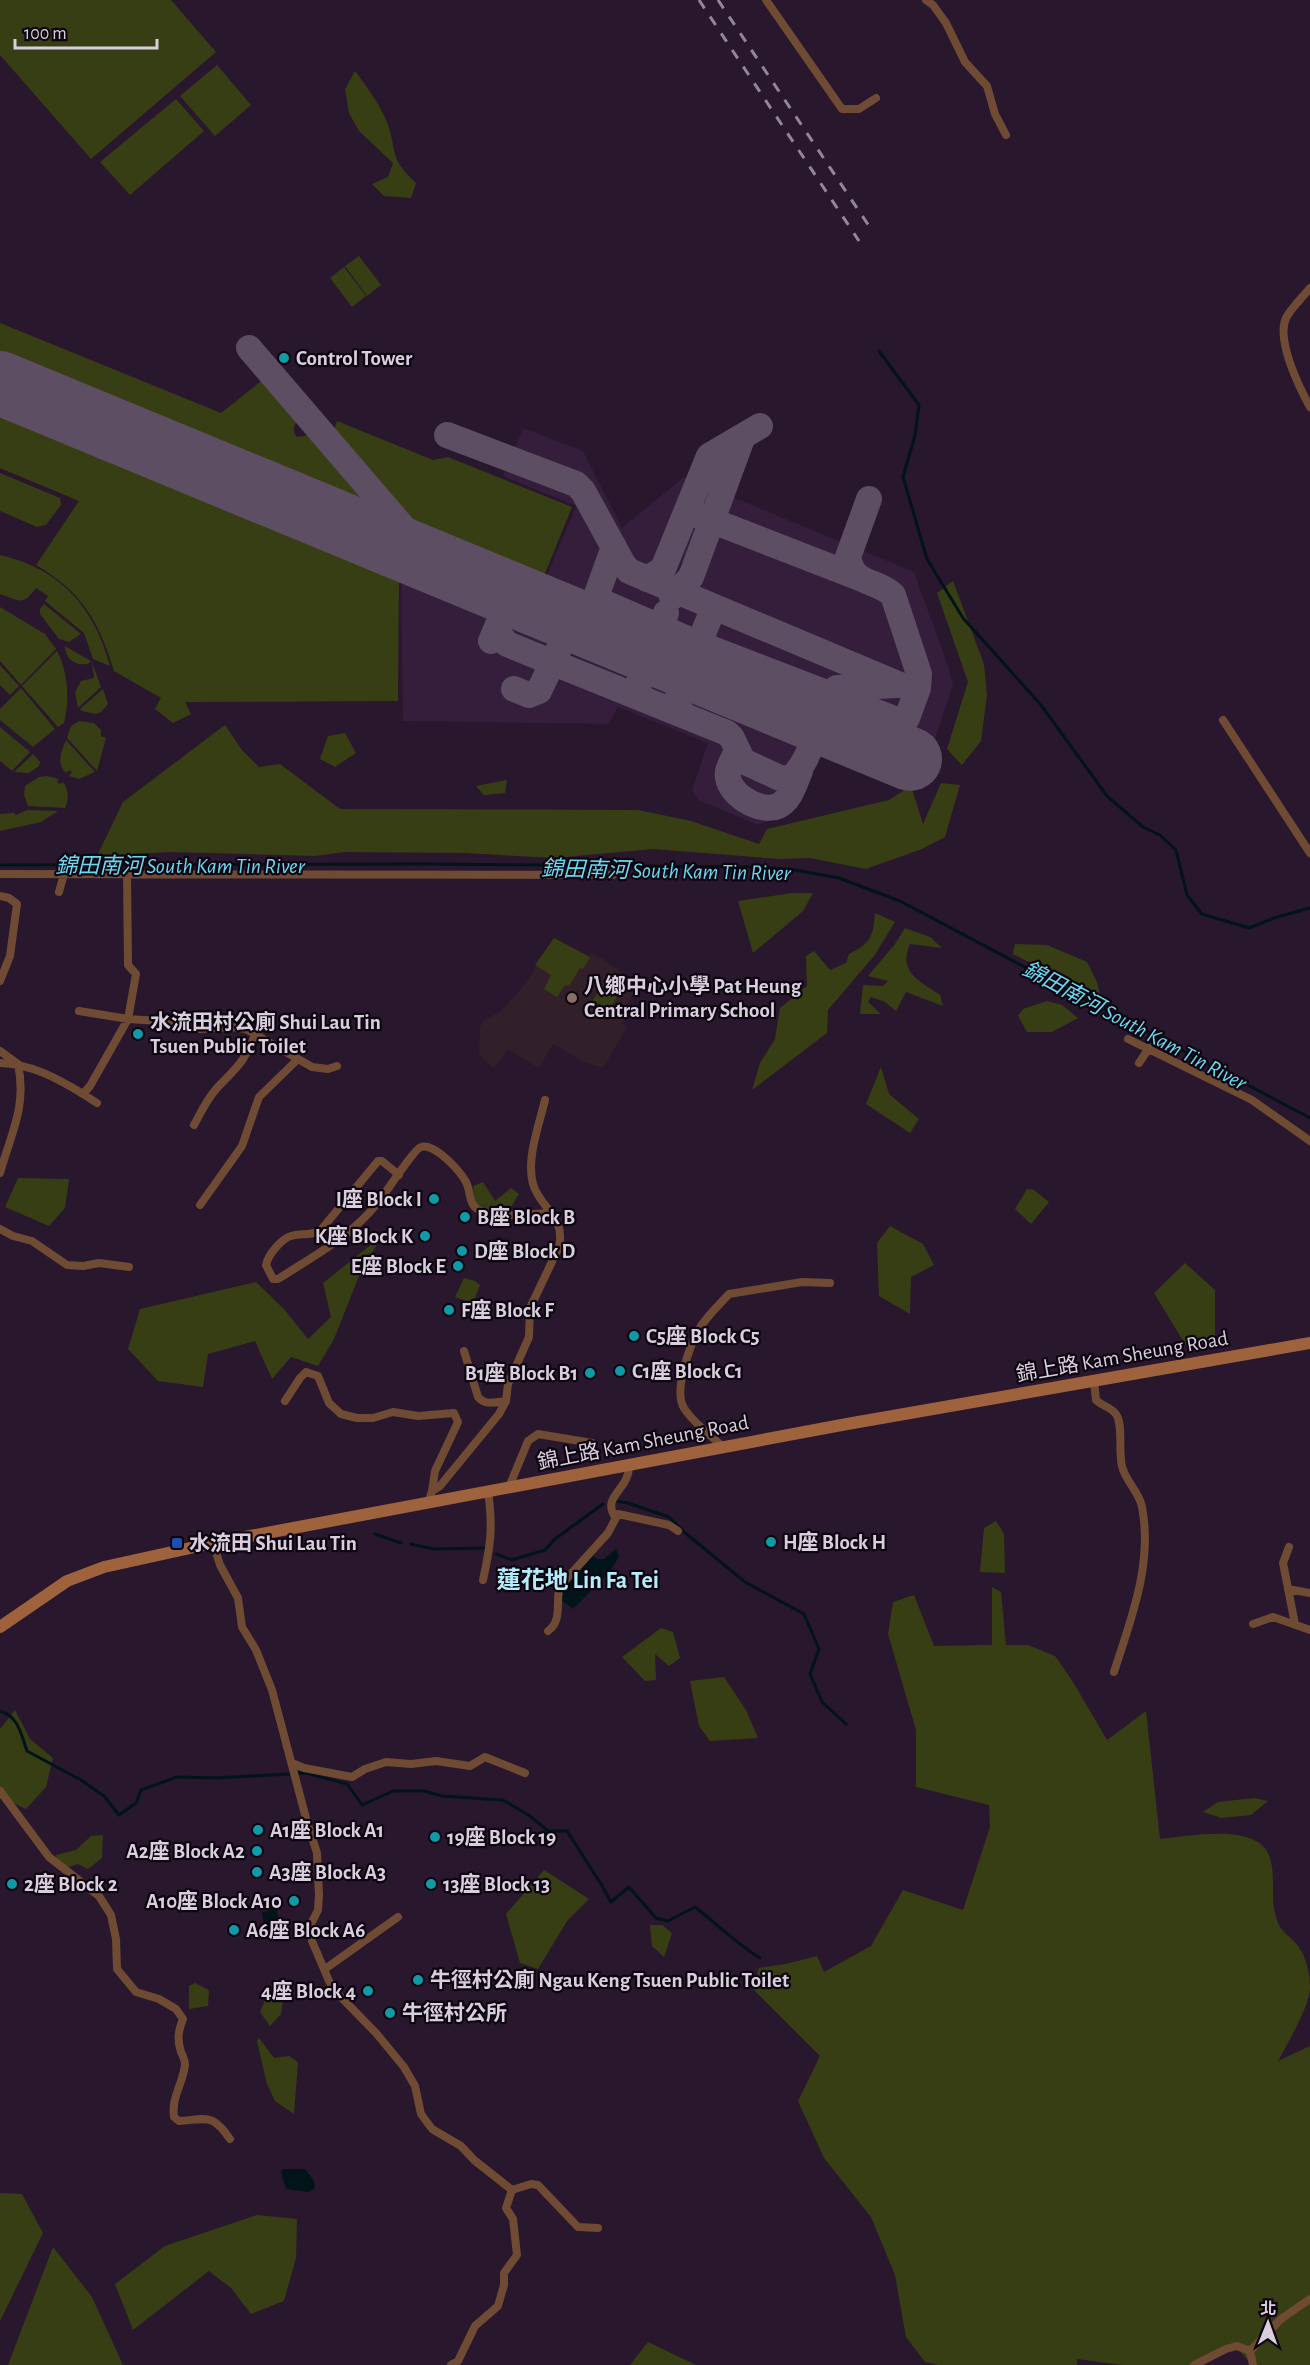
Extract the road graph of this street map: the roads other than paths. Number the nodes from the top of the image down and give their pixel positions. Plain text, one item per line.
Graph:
1 (766, 0) edge
2 (926, 0) edge
3 (876, 99) dead end
4 (1006, 135) dead end
5 (1310, 288) edge
6 (1310, 407) edge
7 (1222, 720) dead end
8 (1310, 853) edge
9 (127, 872) junction
10 (0, 874) edge
11 (64, 874) junction
12 (613, 874) dead end
13 (59, 892) dead end
14 (0, 896) edge
15 (0, 981) edge
16 (79, 1011) dead end
17 (129, 1019) junction
18 (255, 1034) junction
19 (1128, 1039) dead end
20 (1149, 1048) junction
21 (0, 1051) edge
22 (298, 1059) junction
23 (1139, 1062) dead end
24 (0, 1063) edge
25 (18, 1064) junction
26 (337, 1066) dead end
27 (83, 1094) junction
28 (544, 1100) dead end
29 (97, 1103) dead end
30 (194, 1125) dead end
31 (1310, 1141) edge
32 (0, 1173) edge
33 (399, 1174) junction
34 (200, 1205) dead end
35 (552, 1213) junction
36 (0, 1229) edge
37 (129, 1267) dead end
38 (830, 1283) dead end
39 (1310, 1343) edge
40 (464, 1351) dead end
41 (1094, 1381) junction
42 (285, 1401) dead end
43 (506, 1401) junction
44 (592, 1443) dead end
45 (723, 1447) junction
46 (629, 1465) junction
47 (509, 1487) junction
48 (488, 1491) junction
49 (431, 1496) junction
50 (615, 1516) junction
51 (678, 1531) dead end
52 (213, 1543) junction
53 (1288, 1547) dead end
54 (483, 1580) dead end
55 (1288, 1588) junction
56 (1310, 1593) edge
57 (1294, 1623) junction
58 (1253, 1624) dead end
59 (0, 1627) edge
60 (1310, 1630) edge
61 (548, 1631) dead end
62 (1114, 1672) dead end
63 (293, 1769) junction
64 (525, 1773) dead end
65 (0, 1791) edge
66 (398, 1917) dead end
67 (325, 1969) junction
68 (230, 2139) dead end
69 (512, 2190) junction
70 (598, 2228) dead end
71 (1310, 2299) edge
72 (1250, 2351) junction
73 (451, 2365) edge
74 (1194, 2365) edge
75 (1253, 2365) edge

1 - 3 street
2 - 4 street
5 - 6 street
7 - 8 street
9 - 11 street
9 - 12 street
9 - 17 street
10 - 11 street
11 - 13 street
14 - 15 street
16 - 17 street
17 - 18 street
17 - 27 street
18 - 22 street
18 - 30 street
19 - 20 street
20 - 23 street
20 - 31 street
21 - 25 street
22 - 26 street
22 - 34 street
24 - 25 street
25 - 27 street
25 - 32 street
27 - 29 street
28 - 35 street
33 - 33 street
33 - 35 street
35 - 43 street
36 - 37 street
38 - 45 street
39 - 41 main road, 錦上路 Kam Sheung Road
40 - 43 street
41 - 45 main road, 錦上路 Kam Sheung Road
41 - 62 street
42 - 49 street
43 - 49 street
44 - 47 street
45 - 46 main road, 錦上路 Kam Sheung Road
46 - 47 main road, 錦上路 Kam Sheung Road
46 - 50 street
47 - 48 main road, 錦上路 Kam Sheung Road
48 - 49 main road, 錦上路 Kam Sheung Road
48 - 54 street
49 - 52 main road, 錦上路 Kam Sheung Road
50 - 51 street
50 - 61 street
52 - 59 main road, 錦上路 Kam Sheung Road
52 - 63 street
53 - 55 street
55 - 56 street
55 - 57 street
57 - 58 street
57 - 60 street
63 - 64 street
63 - 67 street
65 - 68 street
66 - 67 street
67 - 69 street
69 - 70 street
69 - 73 street
71 - 72 street
72 - 74 street
72 - 75 street

